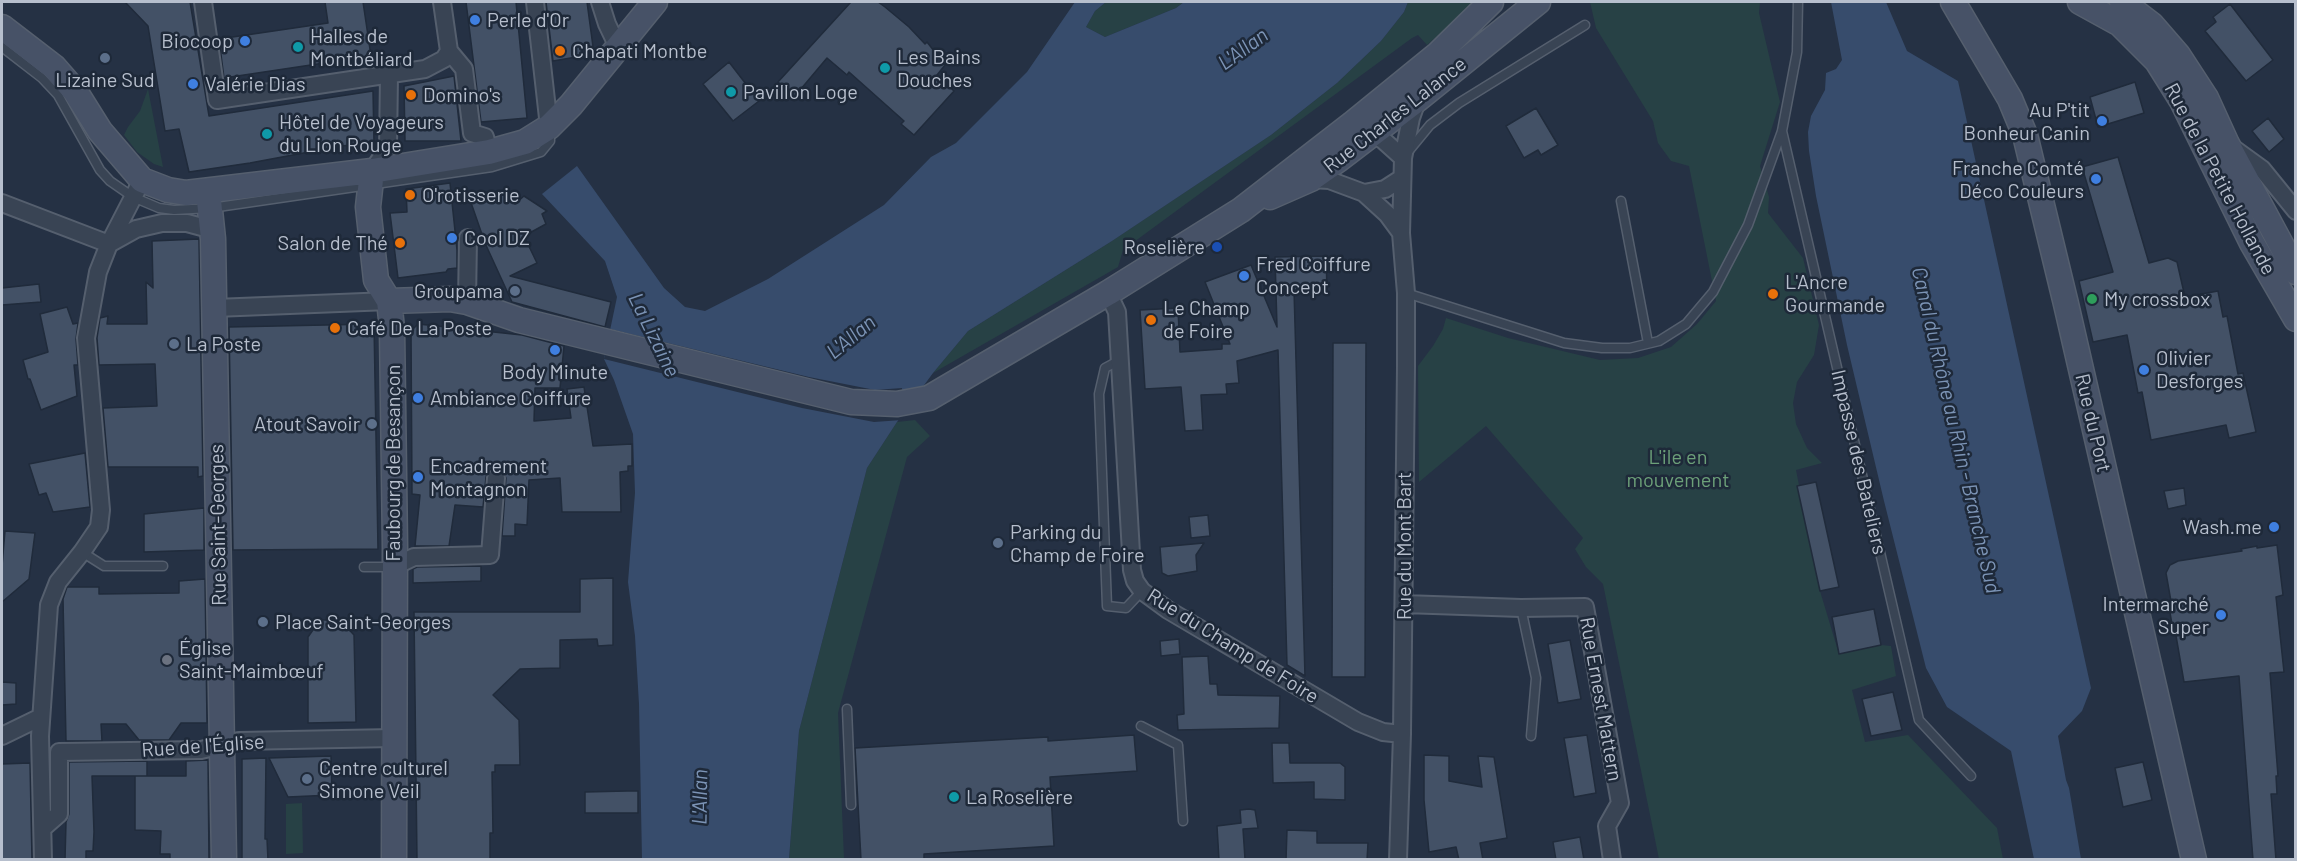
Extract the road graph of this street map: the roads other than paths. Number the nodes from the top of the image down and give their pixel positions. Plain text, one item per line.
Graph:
1 (203, 2) edge
2 (442, 2) edge
3 (535, 2) edge
4 (600, 2) edge
5 (655, 2) edge
6 (1491, 2) edge
7 (1538, 2) edge
8 (1798, 2) edge
9 (1953, 2) edge
10 (2080, 2) edge
11 (2102, 2) edge
12 (2132, 11) edge
13 (1585, 25) dead end
14 (2, 27) edge
15 (2, 47) edge
16 (618, 47) junction
17 (449, 51) junction
18 (389, 76) junction
19 (1418, 99) junction
20 (549, 127) junction
21 (1354, 130) junction
22 (1782, 131) junction
23 (2227, 144) junction
24 (489, 152) junction
25 (1404, 158) junction
26 (1338, 160) junction
27 (371, 177) junction
28 (1402, 178) junction
29 (1311, 179) junction
30 (1347, 186) junction
31 (138, 188) junction
32 (1364, 193) junction
33 (1621, 201) dead end
34 (2, 202) edge
35 (211, 210) junction
36 (1240, 210) junction
37 (2295, 211) edge
38 (1401, 233) junction
39 (468, 238) dead end
40 (109, 244) junction
41 (2295, 272) edge
42 (1406, 292) junction
43 (1108, 293) junction
44 (389, 302) junction
45 (467, 302) junction
46 (215, 308) junction
47 (2295, 319) edge
48 (1648, 344) junction
49 (1120, 360) junction
50 (496, 478) dead end
51 (82, 552) junction
52 (162, 566) dead end
53 (364, 567) dead end
54 (393, 567) junction
55 (1142, 591) junction
56 (1404, 604) junction
57 (1521, 608) junction
58 (847, 709) dead end
59 (41, 717) junction
60 (1141, 726) dead end
61 (1402, 734) junction
62 (2, 736) edge
63 (1532, 736) dead end
64 (393, 738) junction
65 (223, 745) junction
66 (1971, 776) dead end
67 (851, 805) dead end
68 (1183, 821) dead end
69 (43, 828) junction
70 (43, 860) edge
71 (224, 860) edge
72 (394, 860) edge
73 (1398, 860) edge
74 (1612, 860) edge
75 (2194, 860) edge

1 - 18 street
2 - 17 street
3 - 20 street
4 - 16 street
5 - 16 main road
6 - 21 main road, Rue Charles Lalance
7 - 19 main road, Rue Charles Lalance
8 - 22 lane
9 - 75 main road, Rue du Port
10 - 12 main road, Rue de la Petite Hollande
11 - 12 main road
12 - 23 main road, Rue de la Petite Hollande
12 - 47 main road, Rue de la Petite Hollande
13 - 25 lane
14 - 31 main road
15 - 31 lane
16 - 20 main road
17 - 18 street
17 - 24 street
18 - 27 street
19 - 21 main road, Rue Charles Lalance
19 - 25 street, Rue du Mont Bart
20 - 24 main road
20 - 27 lane
21 - 25 street
21 - 26 main road, Rue Charles Lalance
21 - 26 street
21 - 36 main road, Rue Charles Lalance
22 - 48 lane
22 - 66 lane, Impasse des Bateliers
23 - 37 street
23 - 41 main road, Rue de la Petite Hollande
24 - 27 main road
25 - 28 street, Rue du Mont Bart
26 - 29 main road, Rue Charles Lalance
26 - 30 street
27 - 35 main road
27 - 44 main road, Faubourg de Besançon
28 - 32 street
28 - 38 street, Rue du Mont Bart
29 - 30 street
29 - 36 main road, Rue Charles Lalance
30 - 32 street
31 - 35 main road
31 - 40 street
32 - 38 street
33 - 48 lane
34 - 40 street
35 - 40 street
35 - 46 main road, Rue Saint-Georges
36 - 43 main road, Rue Charles Lalance
38 - 42 street, Rue du Mont Bart
39 - 45 street
40 - 51 street
42 - 48 lane
42 - 56 street, Rue du Mont Bart
43 - 45 main road, Rue Charles Lalance
43 - 49 street, Rue du Champ de Foire
44 - 45 main road
44 - 46 street
44 - 54 main road, Faubourg de Besançon
46 - 65 main road, Rue Saint-Georges
49 - 55 street, Rue du Champ de Foire
49 - 55 lane
50 - 54 street
51 - 52 lane
51 - 59 street
53 - 54 lane
54 - 64 main road, Faubourg de Besançon
55 - 61 street, Rue du Champ de Foire
56 - 57 street, Rue Ernest Mattern
56 - 61 street, Rue du Mont Bart
57 - 63 lane
57 - 74 street, Rue Ernest Mattern
58 - 67 lane
59 - 62 street
59 - 69 street
60 - 68 lane
61 - 73 street, Rue du Mont Bart
64 - 65 street, Rue de l'Église
64 - 72 main road, Faubourg de Besançon
65 - 69 street, Rue de l'Église
65 - 71 main road, Rue Saint-Georges
69 - 70 street

